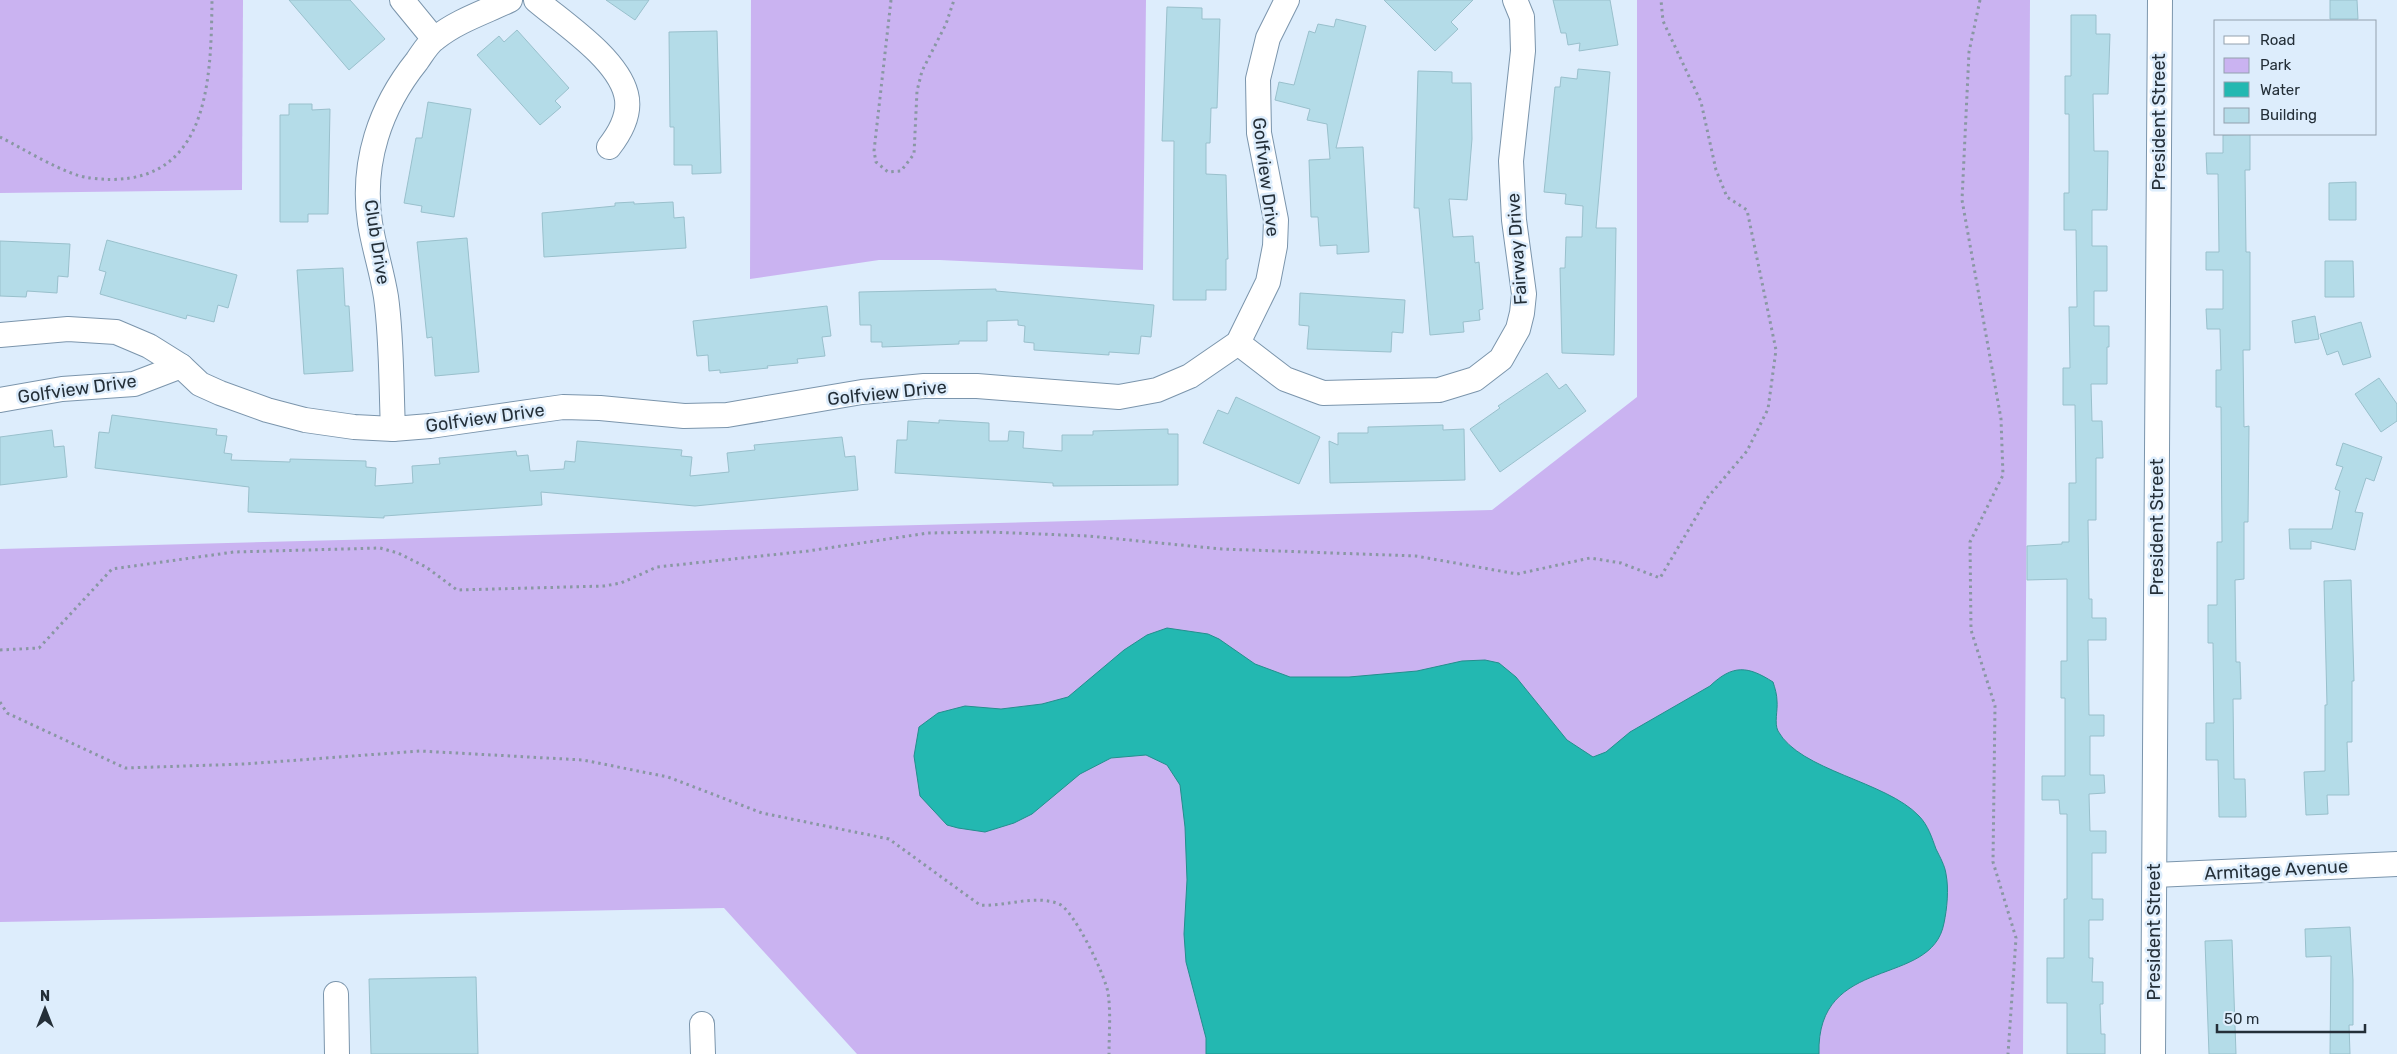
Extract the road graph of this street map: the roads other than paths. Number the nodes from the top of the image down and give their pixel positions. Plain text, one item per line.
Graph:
1 (402, 0) edge
2 (510, 0) edge
3 (536, 0) edge
4 (1288, 0) edge
5 (1515, 0) edge
6 (2160, 0) edge
7 (434, 39) junction
8 (609, 147) dead end
9 (0, 335) edge
10 (1238, 343) junction
11 (181, 366) junction
12 (0, 400) edge
13 (393, 429) junction
14 (2397, 864) edge
15 (2155, 875) junction
16 (336, 994) dead end
17 (702, 1024) dead end
18 (338, 1054) edge
19 (703, 1054) edge
20 (2153, 1054) edge

1 - 7 street
2 - 7 street, Club Drive
3 - 8 street
4 - 10 street, Golfview Drive
5 - 10 street, Fairway Drive
6 - 15 street, President Street
7 - 13 street, Club Drive
9 - 11 street, Golfview Drive
10 - 13 street, Golfview Drive
11 - 12 street, Golfview Drive
11 - 13 street, Golfview Drive
14 - 15 street, Armitage Avenue
15 - 20 street, President Street
16 - 18 street
17 - 19 street

